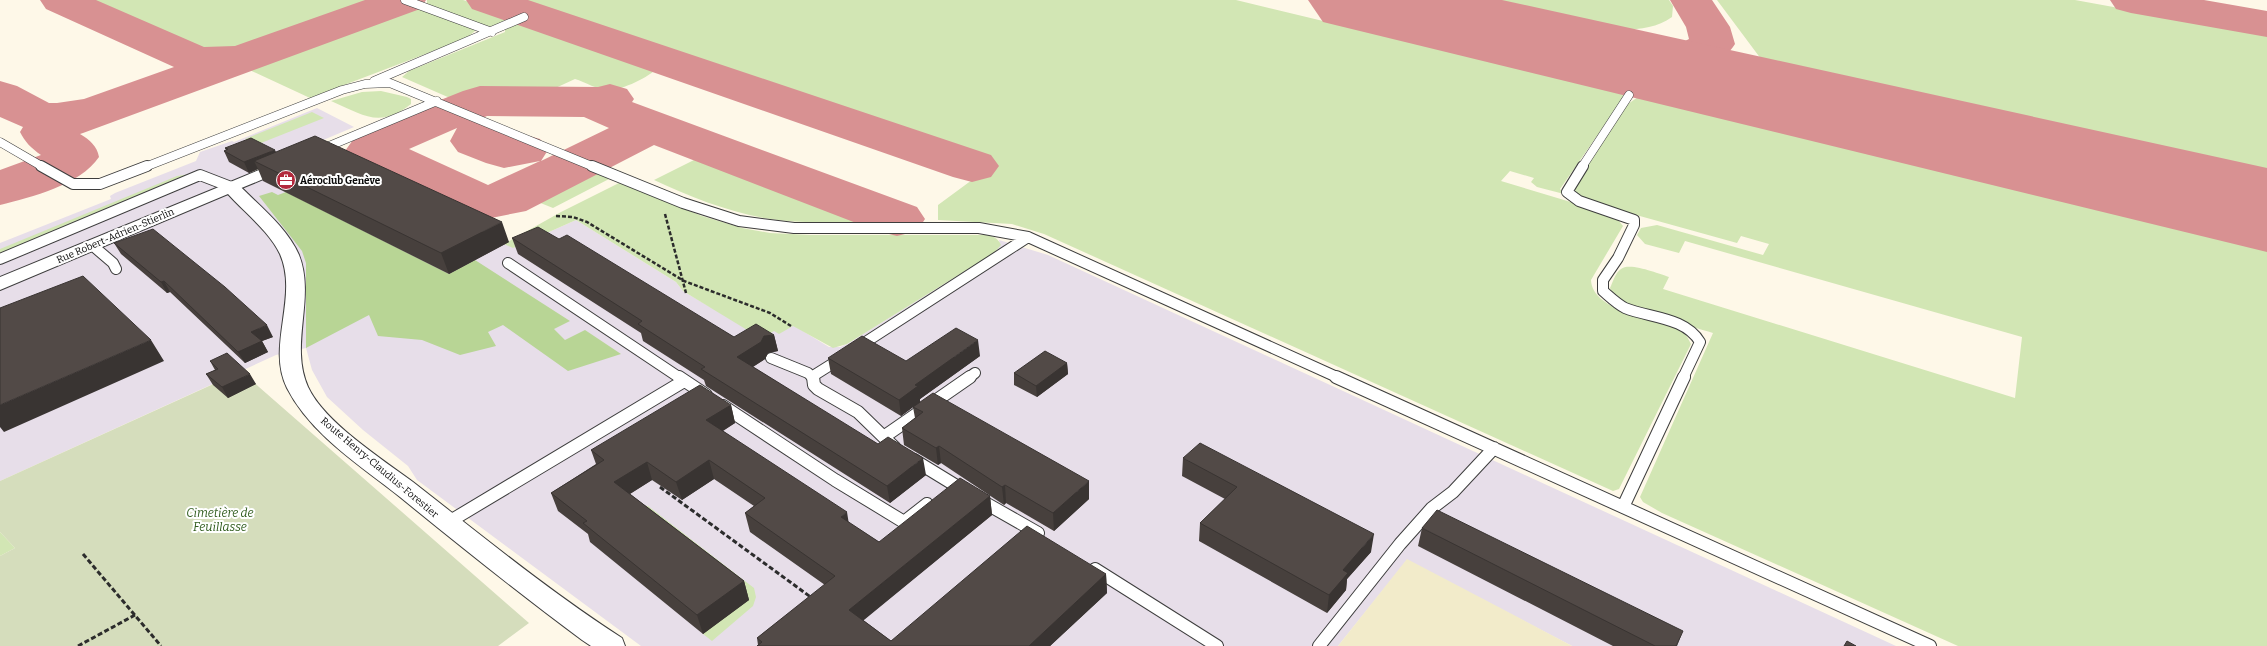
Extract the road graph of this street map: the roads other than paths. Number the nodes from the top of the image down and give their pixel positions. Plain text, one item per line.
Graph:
1 (405, 0) edge
2 (524, 17) dead end
3 (492, 32) junction
4 (365, 84) junction
5 (1629, 95) dead end
6 (437, 101) junction
7 (0, 142) edge
8 (317, 151) edge
9 (280, 166) edge
10 (231, 187) junction
11 (1028, 237) junction
12 (92, 245) junction
13 (0, 259) edge
14 (508, 263) dead end
15 (116, 270) dead end
16 (0, 284) edge
17 (771, 358) dead end
18 (975, 373) dead end
19 (813, 376) junction
20 (684, 381) junction
21 (885, 436) junction
22 (1494, 448) junction
23 (954, 484) junction
24 (1623, 507) junction
25 (447, 523) junction
26 (1049, 541) edge
27 (1087, 564) edge
28 (599, 643) edge
29 (1217, 646) edge
30 (1319, 646) edge
31 (1930, 646) edge

1 - 3 lane
2 - 3 lane
3 - 4 lane
4 - 6 lane
4 - 7 lane
5 - 24 lane
6 - 8 lane
6 - 11 lane
9 - 10 lane
10 - 12 street, Rue Robert-Adrien-Stierlin
10 - 13 lane
10 - 25 street, Route Henry-Claudius-Forestier
11 - 19 lane
11 - 22 lane
12 - 15 lane
12 - 16 street, Rue Robert-Adrien-Stierlin
14 - 20 lane
17 - 19 lane
18 - 21 lane
19 - 21 lane
20 - 23 lane
20 - 25 lane
21 - 23 lane
22 - 24 lane
22 - 30 lane
23 - 26 lane
24 - 31 lane
25 - 28 street, Route Henry-Claudius-Forestier
27 - 29 lane

